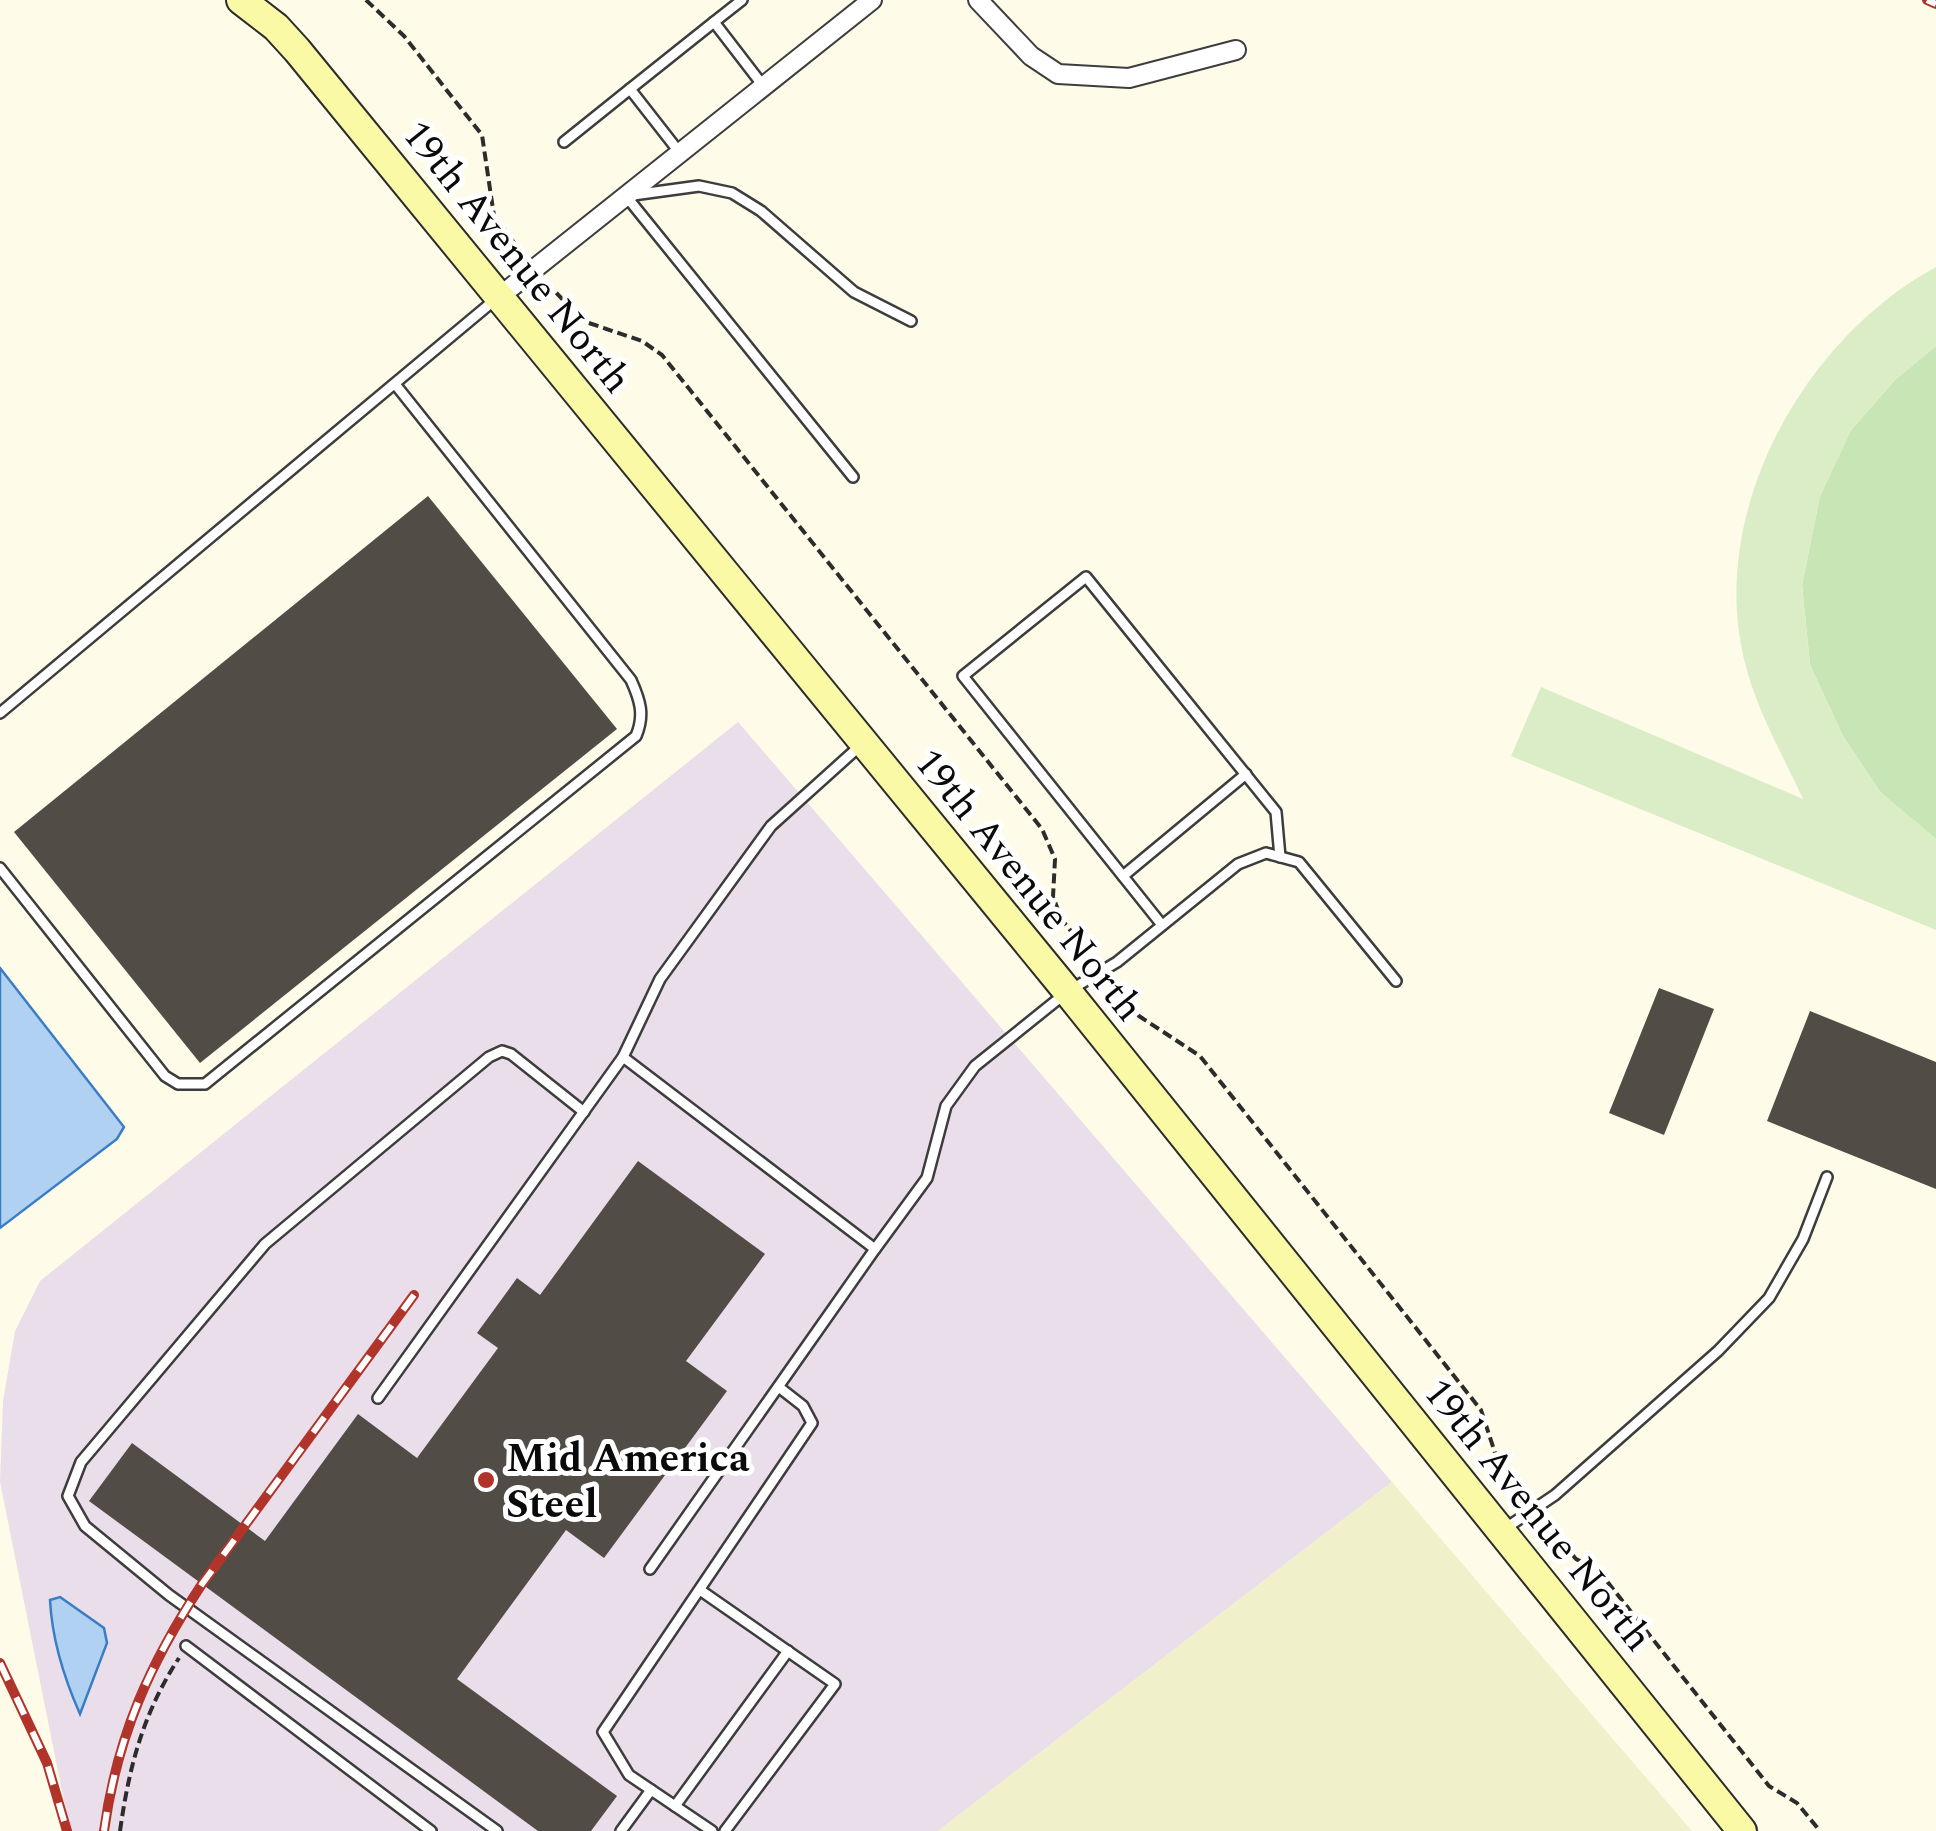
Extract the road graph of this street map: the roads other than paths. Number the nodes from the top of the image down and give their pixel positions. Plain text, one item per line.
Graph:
1 (242, 0) edge
2 (742, 0) edge
3 (872, 0) edge
4 (978, 0) edge
5 (714, 22) junction
6 (1236, 50) dead end
7 (764, 87) junction
8 (630, 89) junction
9 (564, 142) dead end
10 (680, 153) junction
11 (626, 196) junction
12 (499, 297) junction
13 (911, 321) dead end
14 (395, 384) junction
15 (853, 477) dead end
16 (0, 712) edge
17 (863, 743) junction
18 (1246, 774) junction
19 (1280, 857) junction
20 (0, 868) edge
21 (1123, 876) junction
22 (1162, 926) junction
23 (1396, 982) dead end
24 (1067, 992) junction
25 (623, 1057) junction
26 (584, 1112) junction
27 (1827, 1177) dead end
28 (874, 1249) junction
29 (780, 1388) junction
30 (378, 1398) dead end
31 (1501, 1531) junction
32 (650, 1569) dead end
33 (700, 1590) junction
34 (186, 1646) road end
35 (788, 1651) junction
36 (652, 1790) junction
37 (675, 1806) junction
38 (431, 1831) edge
39 (497, 1831) edge
40 (620, 1831) edge
41 (712, 1831) edge
42 (725, 1831) edge
43 (1742, 1831) edge

1 - 12 street, 19th Avenue North
2 - 5 lane
3 - 7 street
4 - 6 street
5 - 7 lane
5 - 8 lane
7 - 10 street
8 - 9 lane
8 - 10 lane
10 - 11 street
11 - 12 street
11 - 13 lane
11 - 15 lane
12 - 14 lane
12 - 17 street, 19th Avenue North
14 - 16 lane
14 - 20 lane
17 - 24 street, 19th Avenue North
17 - 25 lane
18 - 19 lane
18 - 21 lane
18 - 21 lane
19 - 22 lane
19 - 23 lane
21 - 22 lane
22 - 24 lane
24 - 28 lane
24 - 31 street, 19th Avenue North
25 - 26 lane
25 - 28 lane
26 - 30 lane
26 - 39 lane
27 - 31 lane
28 - 29 lane
29 - 32 lane
29 - 33 lane
31 - 43 street, 19th Avenue North
33 - 35 lane
33 - 36 lane
34 - 38 lane
35 - 37 lane
35 - 42 lane
36 - 37 lane
36 - 40 lane
37 - 41 lane

